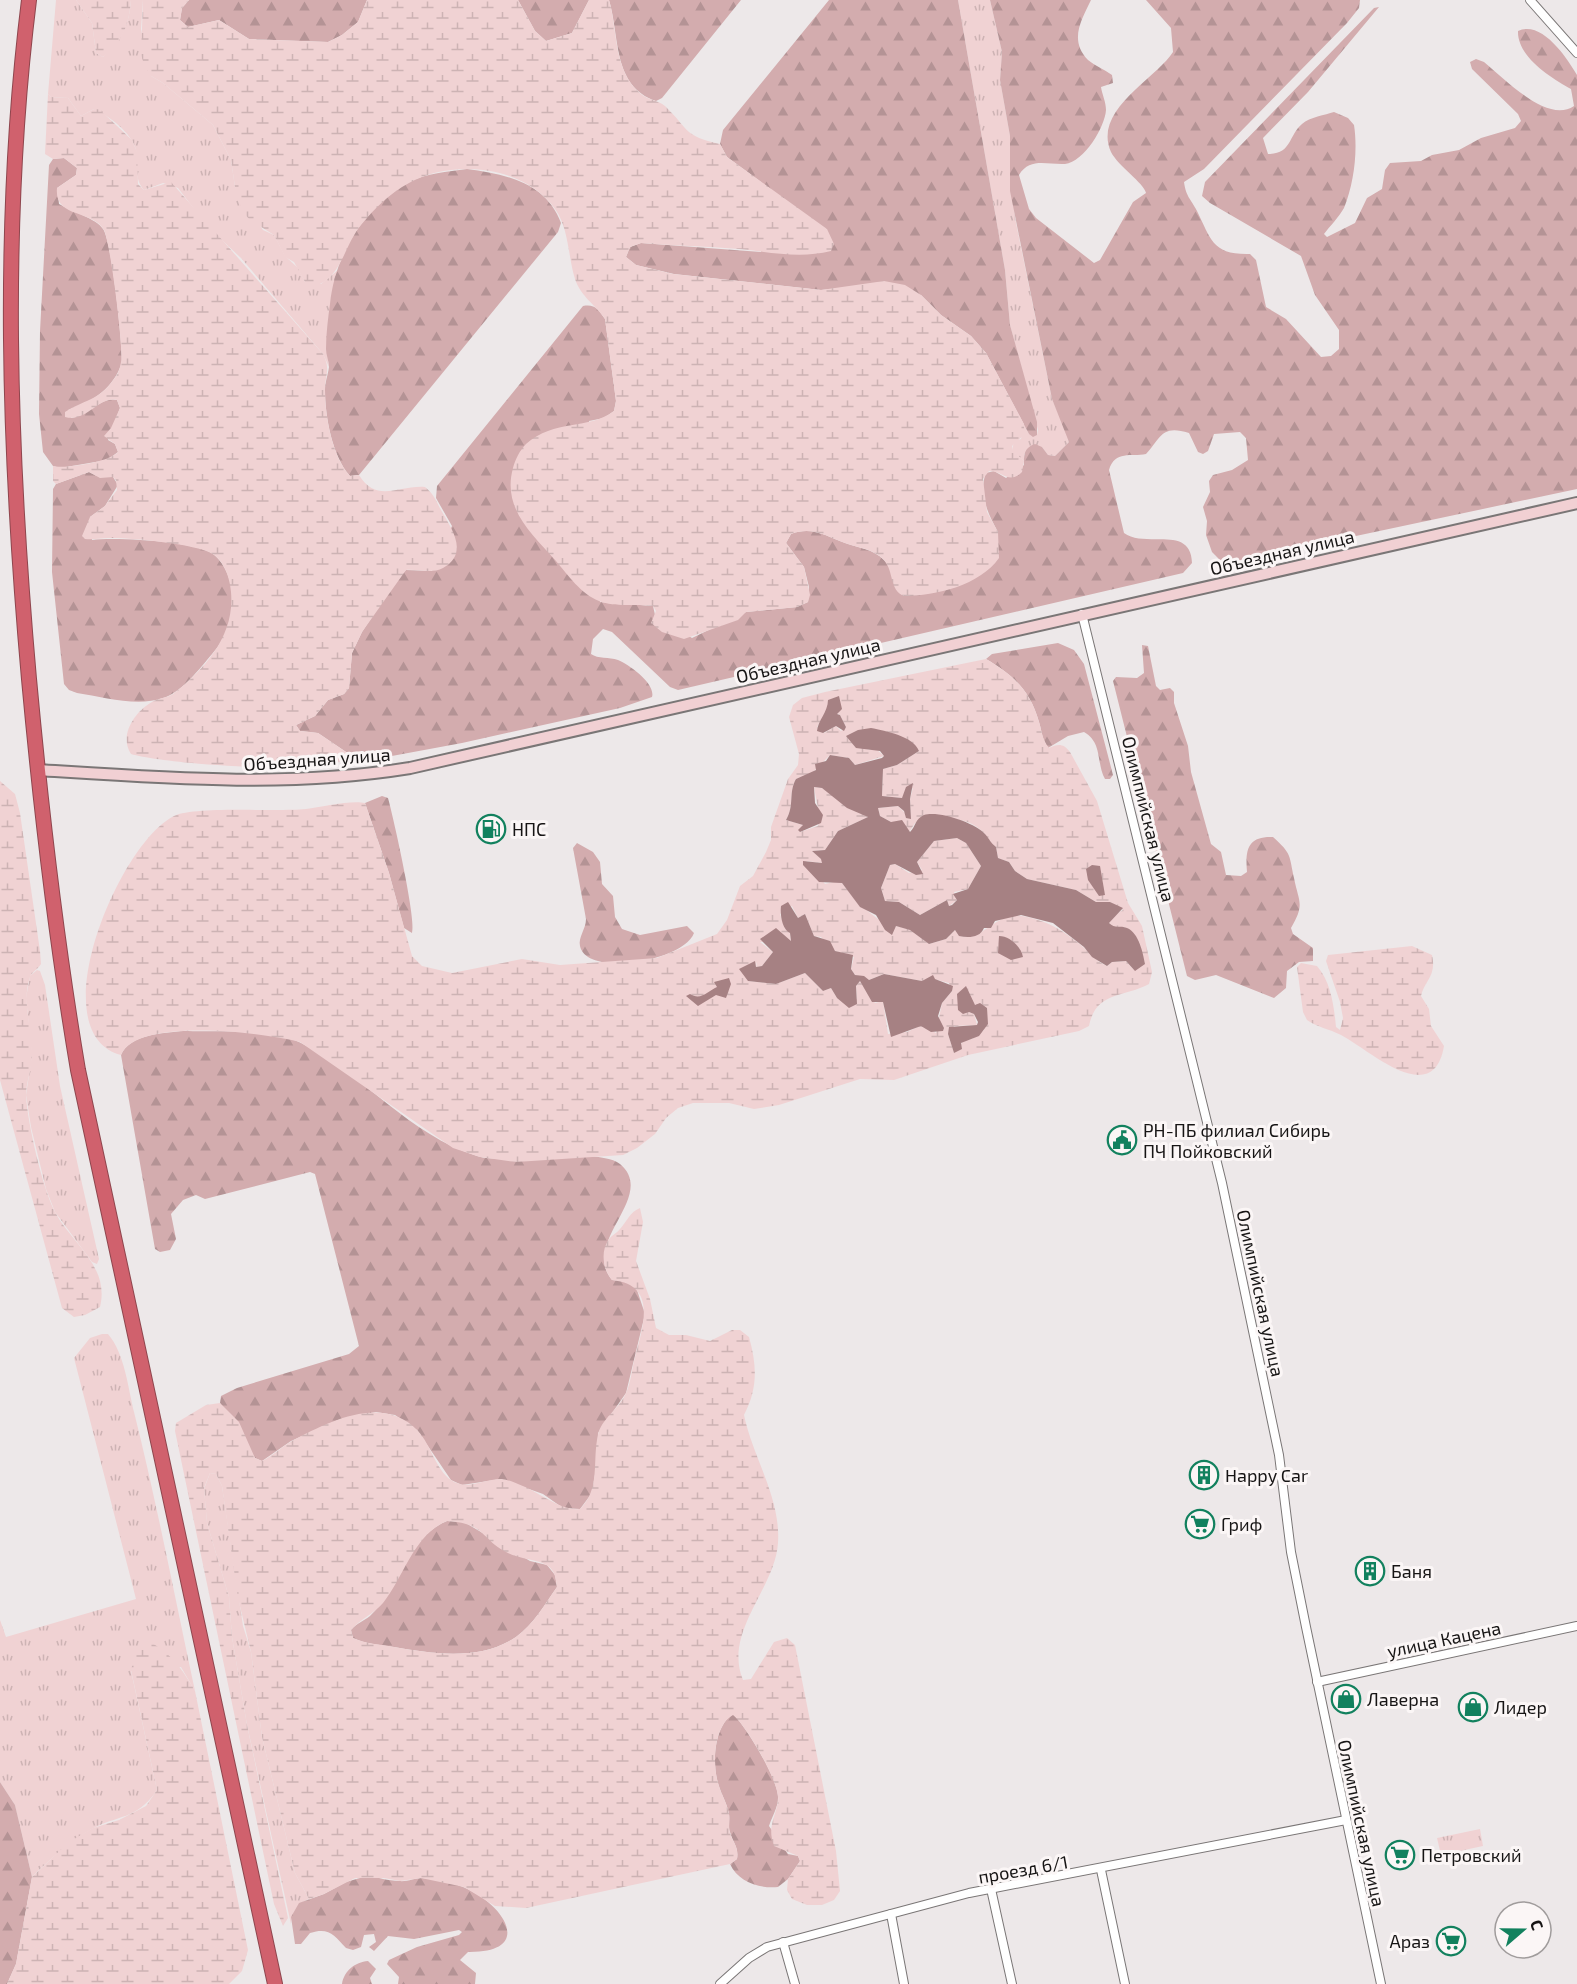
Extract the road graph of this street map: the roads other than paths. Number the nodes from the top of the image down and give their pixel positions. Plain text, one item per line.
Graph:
1 (29, 0) edge
2 (1530, 0) edge
3 (1577, 53) edge
4 (1577, 503) edge
5 (1082, 614) junction
6 (38, 770) junction
7 (1577, 1626) edge
8 (1317, 1682) junction
9 (1346, 1820) junction
10 (1101, 1870) junction
11 (991, 1889) junction
12 (891, 1914) junction
13 (783, 1942) junction
14 (275, 1984) edge
15 (720, 1984) edge
16 (795, 1984) edge
17 (904, 1984) edge
18 (1012, 1984) edge
19 (1125, 1984) edge
20 (1381, 1984) edge

1 - 6 highway
2 - 3 street
4 - 5 street, Объездная улица
5 - 6 street, Объездная улица
5 - 8 street, Олимпийская улица
6 - 14 highway
7 - 8 street, улица Кацена
8 - 9 street, Олимпийская улица
9 - 10 street, проезд 6/1
9 - 20 street, Олимпийская улица
10 - 11 street, проезд 6/1
10 - 19 street
11 - 12 street, проезд 6/1
11 - 18 street
12 - 13 street, проезд 6/1
12 - 17 street
13 - 15 street, проезд 6/1
13 - 16 street

